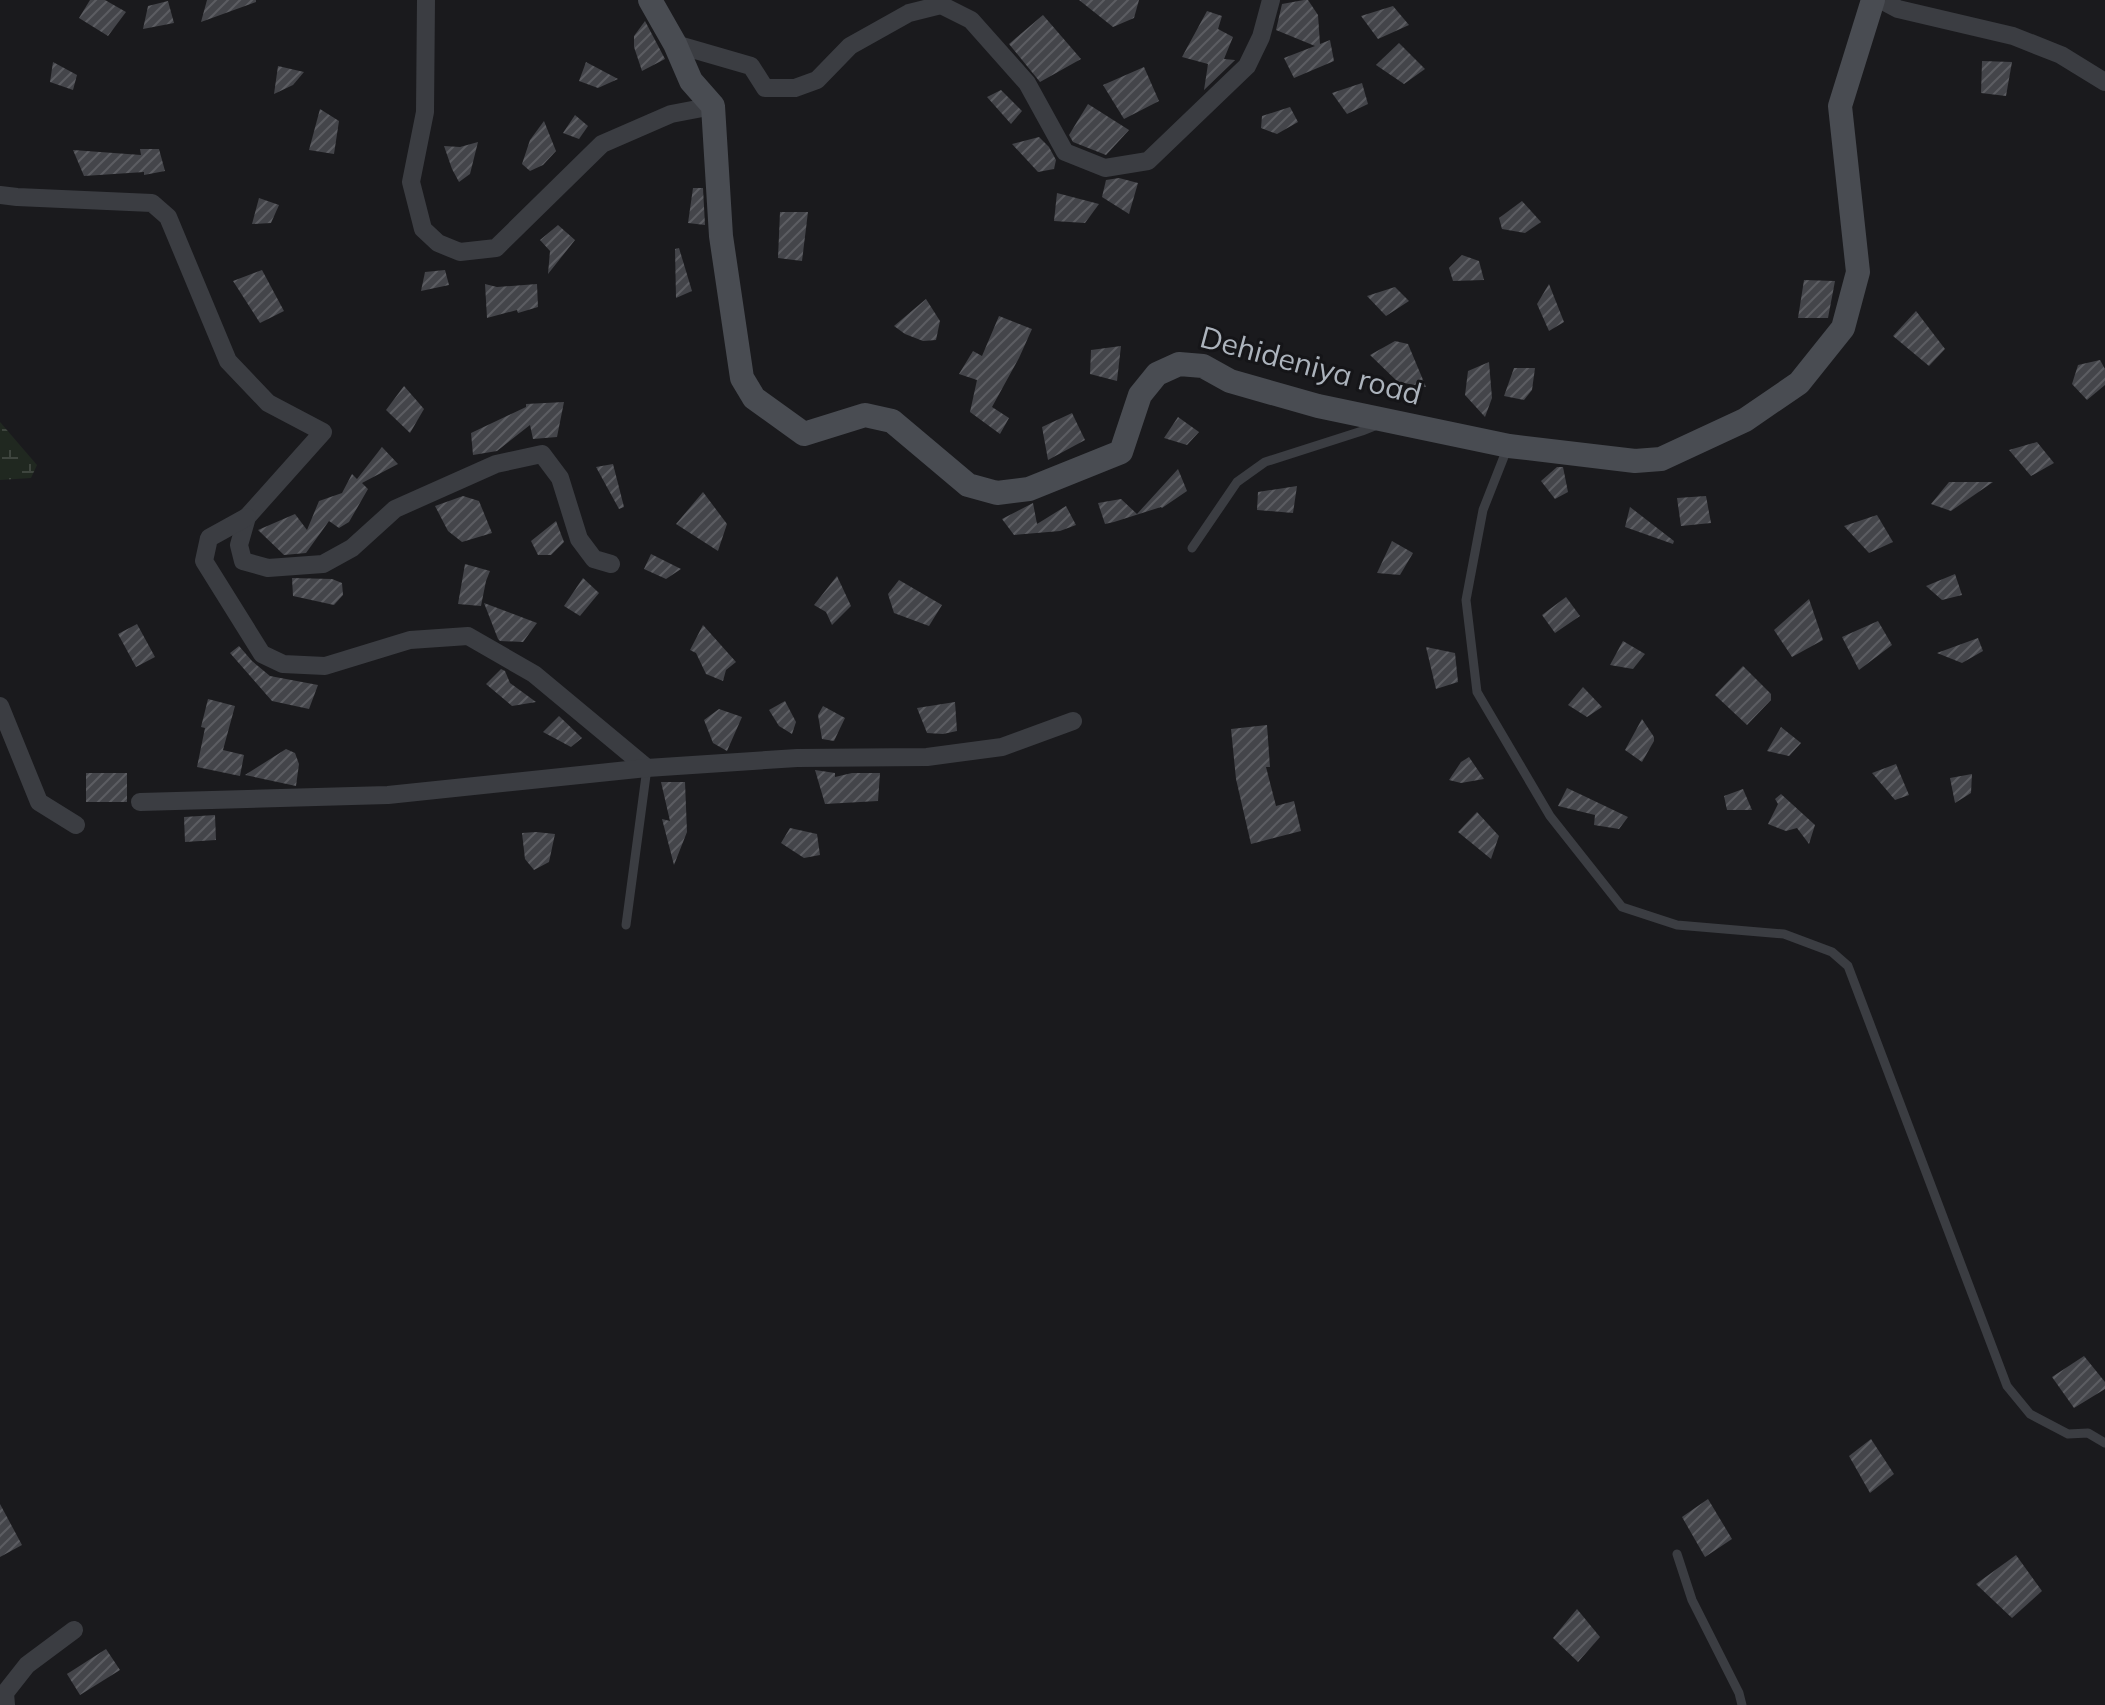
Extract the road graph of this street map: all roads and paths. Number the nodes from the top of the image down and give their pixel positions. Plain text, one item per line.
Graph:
1 (426, 0) edge
2 (650, 0) edge
3 (1271, 0) edge
4 (1873, 0) edge
5 (1881, 0) edge
6 (675, 44) junction
7 (2105, 82) edge
8 (713, 106) junction
9 (0, 195) edge
10 (1387, 420) junction
11 (1509, 446) junction
12 (247, 517) junction
13 (1192, 548) dead end
14 (611, 564) dead end
15 (0, 706) edge
16 (1073, 721) dead end
17 (647, 768) junction
18 (140, 802) dead end
19 (76, 825) dead end
20 (626, 925) dead end
21 (2105, 1443) edge
22 (1677, 1554) dead end
23 (74, 1630) dead end
24 (6, 1705) edge
25 (1742, 1705) edge

1 - 8 street
2 - 6 street
3 - 6 street
4 - 11 street, Dehideniya road
5 - 7 street
6 - 8 street
8 - 10 street, Dehideniya road
9 - 12 street
10 - 11 street, Dehideniya road
10 - 13 lane
11 - 21 lane
12 - 14 street
12 - 17 street
15 - 19 street
16 - 17 street
17 - 18 street
17 - 20 lane
22 - 25 lane
23 - 24 street

